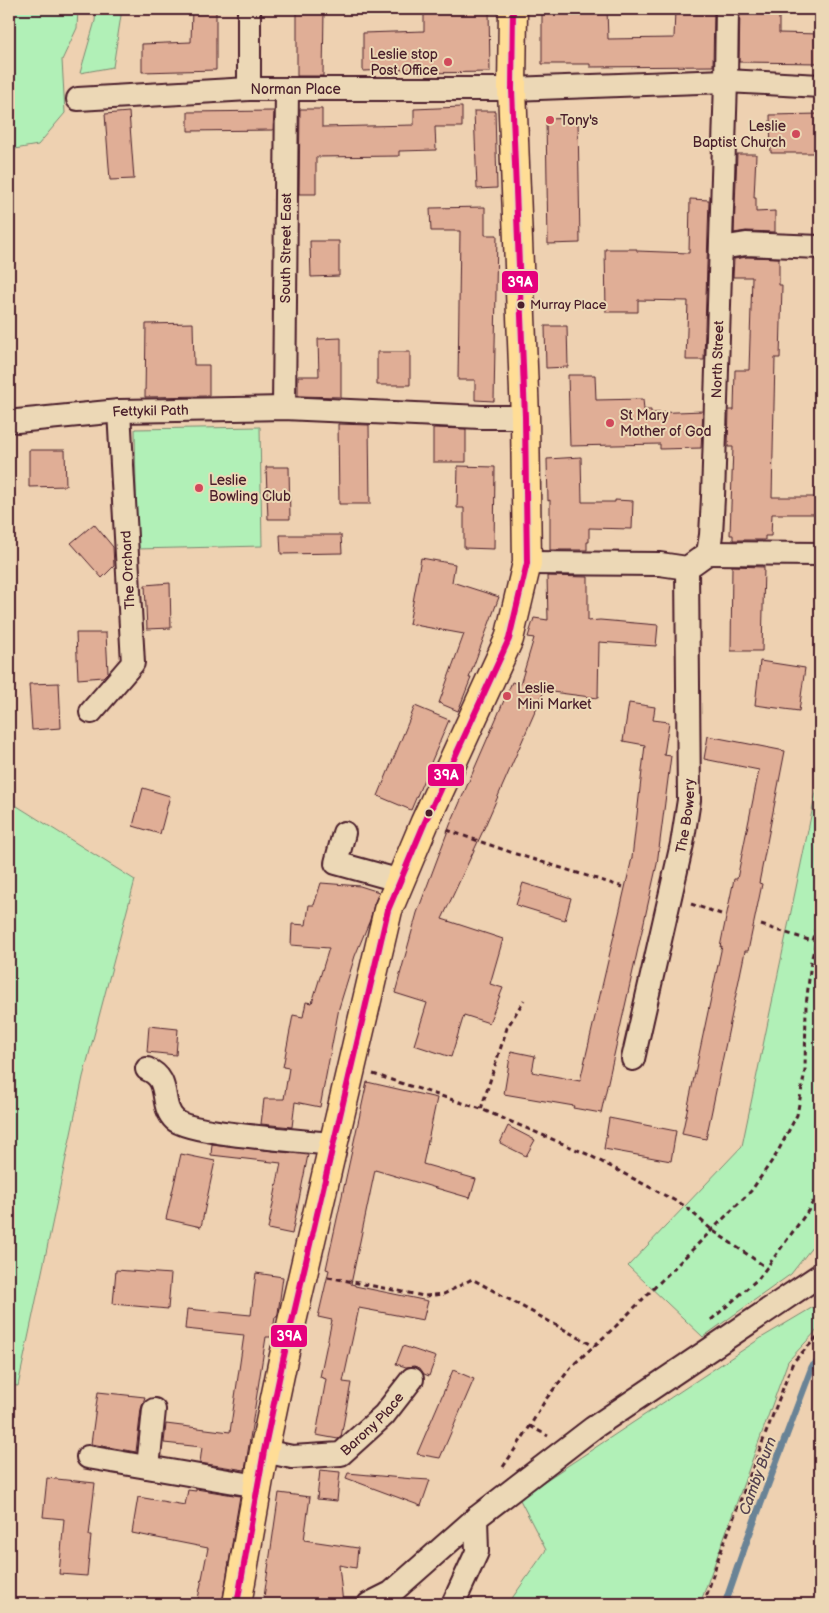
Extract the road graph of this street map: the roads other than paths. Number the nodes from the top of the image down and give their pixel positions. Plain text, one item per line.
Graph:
1 (249, 9) edge
2 (513, 9) edge
3 (727, 9) edge
4 (726, 81) junction
5 (820, 86) edge
6 (512, 88) junction
7 (249, 89) junction
8 (287, 89) junction
9 (78, 99) dead end
10 (820, 246) edge
11 (721, 248) junction
12 (284, 408) junction
13 (119, 411) junction
14 (525, 417) junction
15 (17, 421) dead end
16 (708, 552) junction
17 (820, 554) edge
18 (527, 563) junction
19 (687, 568) junction
20 (91, 712) dead end
21 (344, 833) dead end
22 (400, 881) junction
23 (633, 1059) dead end
24 (147, 1069) dead end
25 (333, 1144) junction
26 (820, 1275) edge
27 (412, 1379) dead end
28 (154, 1410) dead end
29 (264, 1451) junction
30 (88, 1457) dead end
31 (148, 1467) junction
32 (258, 1486) junction
33 (476, 1518) junction
34 (237, 1604) edge
35 (369, 1604) edge
36 (454, 1604) edge

1 - 7 street
2 - 6 main road
3 - 4 street, North Street
4 - 5 street
4 - 6 street
4 - 11 street, North Street
6 - 8 street, Norman Place
6 - 14 main road
7 - 8 street, Norman Place
7 - 9 street, Norman Place
8 - 12 street, South Street East
10 - 11 street
11 - 16 street, North Street
12 - 13 street, Fettykil Path
12 - 14 street, Fettykil Path
13 - 15 street, Fettykil Path
13 - 20 street, The Orchard
14 - 18 main road
16 - 17 street
16 - 19 street
18 - 19 street
18 - 22 main road
19 - 23 street, The Bowery
21 - 22 street
22 - 25 main road
24 - 25 street
25 - 29 main road
26 - 33 street
27 - 29 street, Barony Place
28 - 31 street
29 - 32 main road
30 - 31 street
31 - 32 street
32 - 34 main road
33 - 35 street
33 - 36 street

